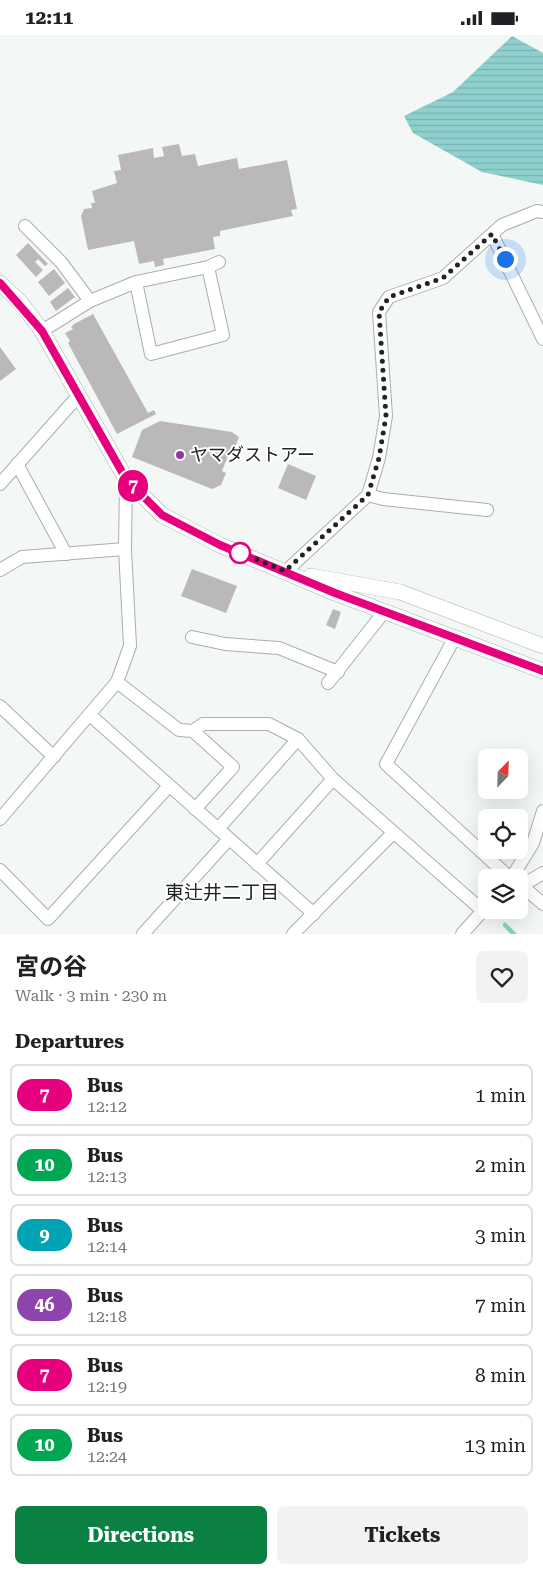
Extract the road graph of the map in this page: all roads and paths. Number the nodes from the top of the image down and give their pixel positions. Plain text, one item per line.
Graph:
1 (543, 212) edge
2 (25, 226) dead end
3 (492, 234) junction
4 (136, 282) junction
5 (0, 283) edge
6 (90, 301) junction
7 (42, 331) junction
8 (543, 339) edge
9 (79, 395) junction
10 (17, 464) junction
11 (126, 479) junction
12 (0, 483) edge
13 (368, 495) junction
14 (487, 510) dead end
15 (125, 549) junction
16 (66, 554) junction
17 (0, 570) edge
18 (285, 571) junction
19 (384, 612) junction
20 (192, 637) dead end
21 (454, 639) junction
22 (543, 646) edge
23 (543, 671) edge
24 (338, 672) junction
25 (117, 682) junction
26 (328, 683) dead end
27 (0, 706) edge
28 (90, 715) junction
29 (193, 731) junction
30 (298, 739) junction
31 (54, 757) junction
32 (333, 779) junction
33 (169, 786) junction
34 (195, 809) junction
35 (543, 811) edge
36 (0, 819) edge
37 (218, 829) junction
38 (393, 833) junction
39 (228, 839) junction
40 (257, 864) junction
41 (503, 869) edge
42 (521, 869) edge
43 (0, 870) edge
44 (543, 873) edge
45 (528, 877) edge
46 (528, 891) edge
47 (478, 904) edge
48 (543, 904) edge
49 (314, 914) junction
50 (478, 916) edge
51 (143, 934) edge
52 (293, 934) edge
53 (462, 934) edge

1 - 3 street
2 - 6 street
3 - 8 street
3 - 13 street
4 - 4 street
4 - 6 street
5 - 7 street
6 - 7 street
7 - 9 street
9 - 10 street
9 - 11 street
10 - 12 street
10 - 16 street
11 - 15 street
11 - 18 street
13 - 14 street
13 - 18 street
15 - 16 street
15 - 25 street
16 - 17 street
18 - 19 street
18 - 22 street
19 - 21 street
19 - 24 street
20 - 24 street
21 - 23 street
21 - 41 street
24 - 26 street
25 - 28 street
25 - 29 street
27 - 31 street
28 - 31 street
28 - 33 street
29 - 30 street
29 - 34 street
30 - 32 street
30 - 37 street
31 - 36 street
32 - 38 street
32 - 40 street
33 - 34 street
33 - 43 street
34 - 37 street
35 - 42 street
37 - 39 street
38 - 47 street
38 - 49 street
39 - 40 street
39 - 51 street
40 - 49 street
44 - 45 street
46 - 48 street
49 - 52 street
50 - 53 street

